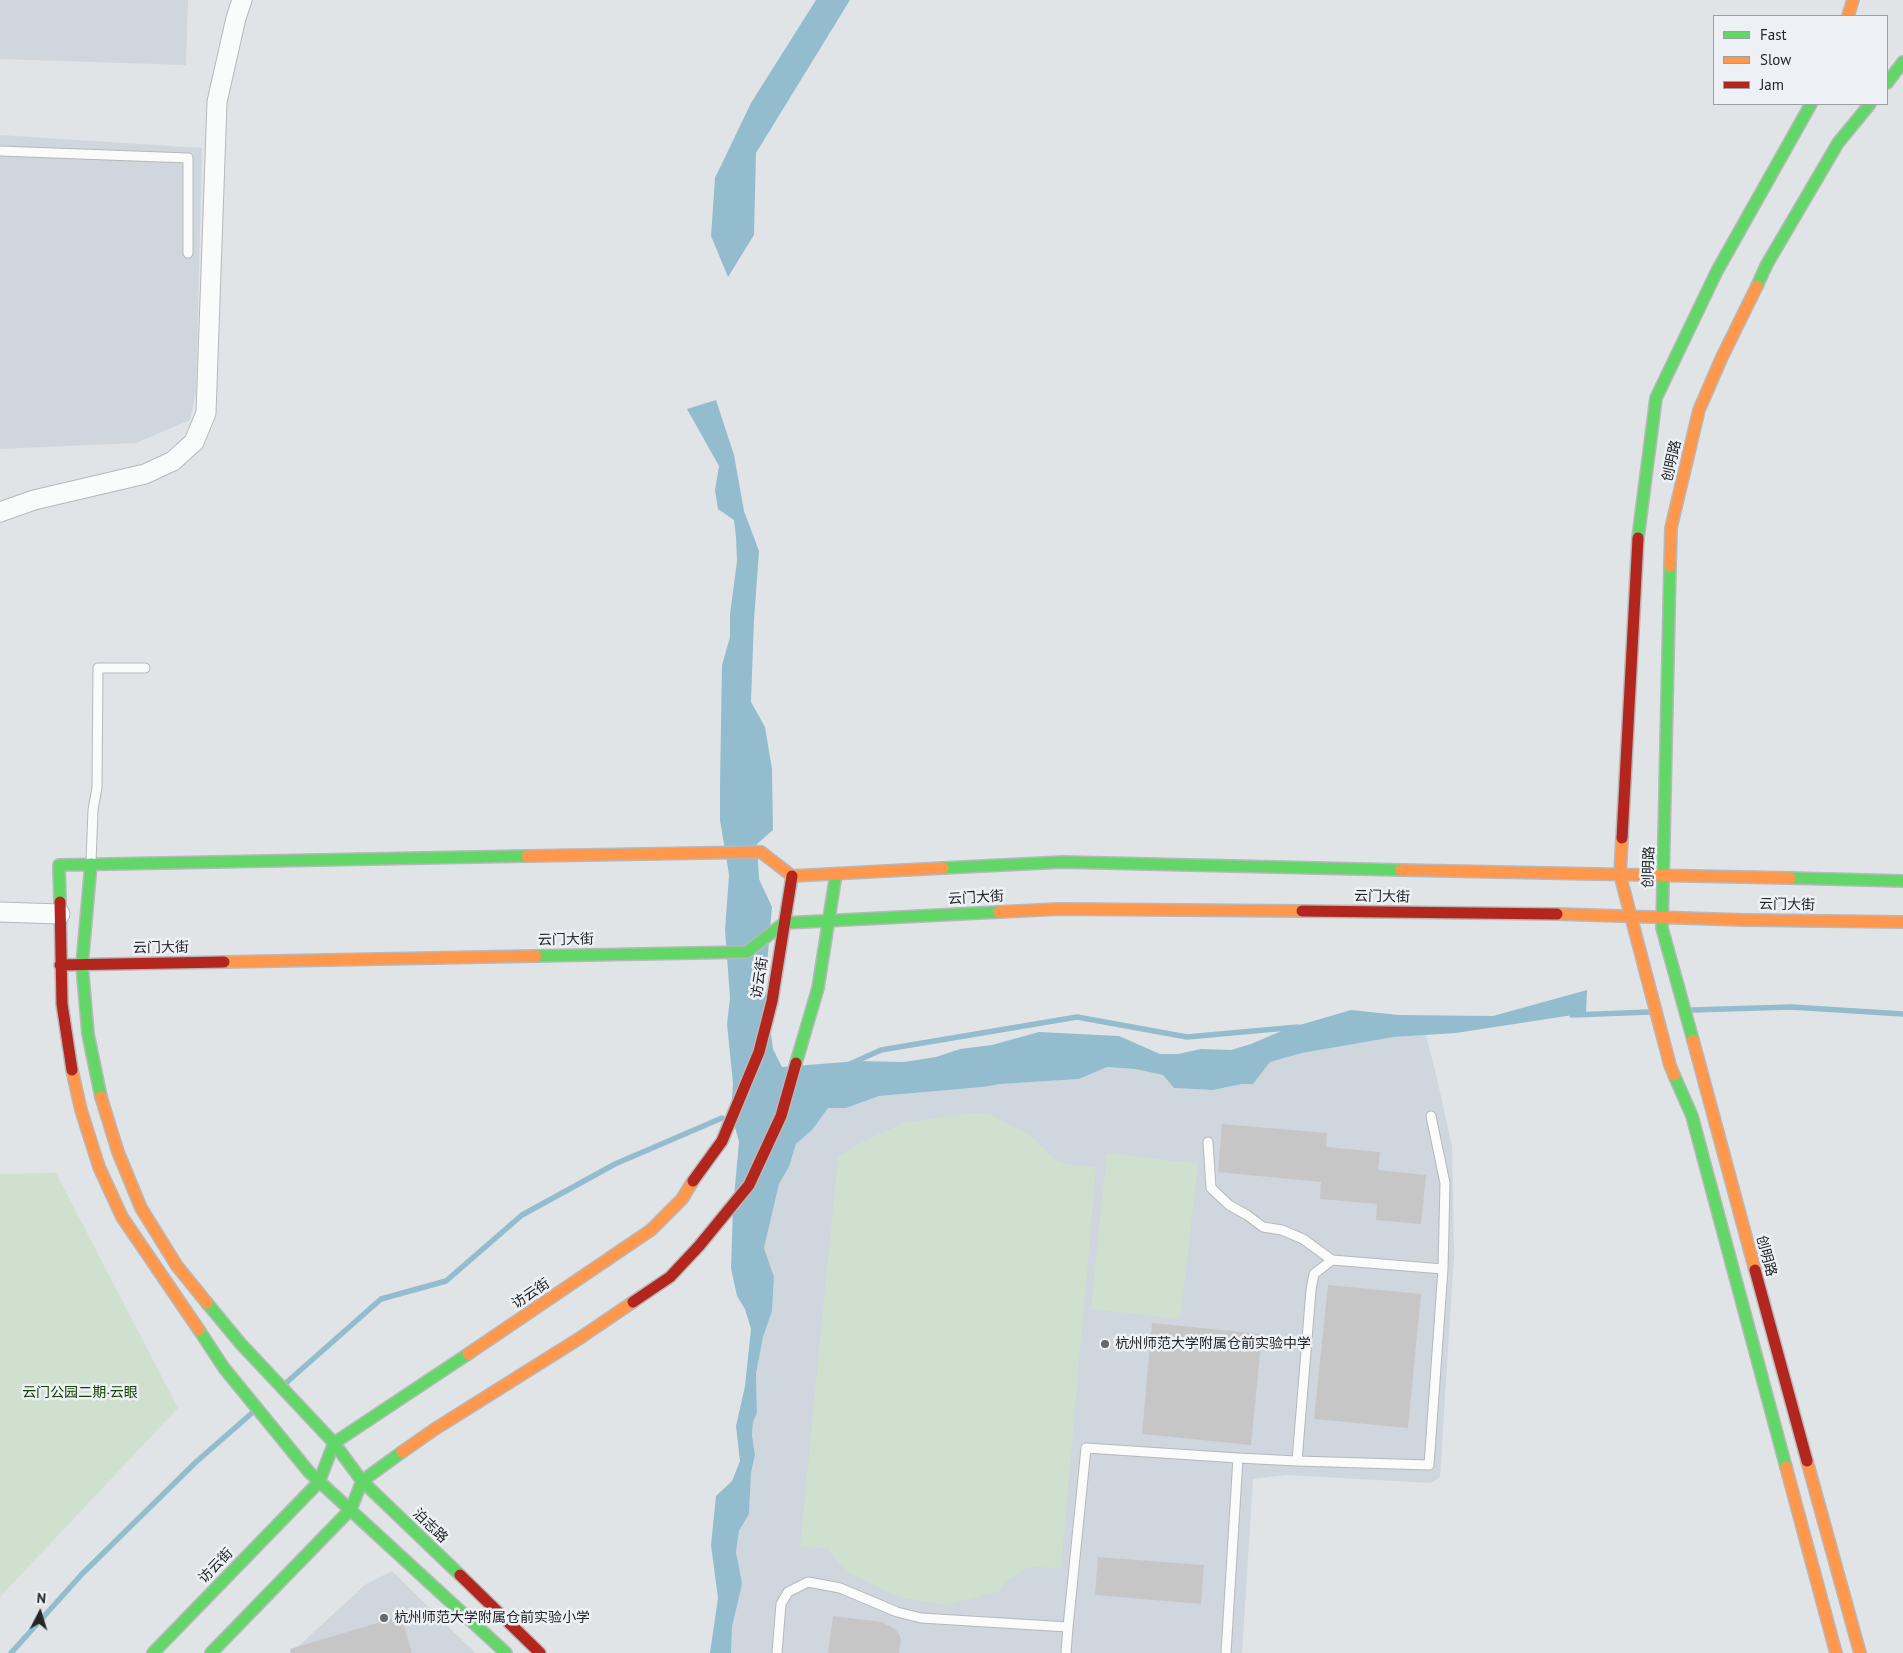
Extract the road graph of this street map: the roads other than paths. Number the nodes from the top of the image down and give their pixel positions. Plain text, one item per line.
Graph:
1 (242, 0) edge
2 (1853, 0) edge
3 (1848, 15) edge
4 (1903, 62) edge
5 (1888, 81) edge
6 (1810, 105) edge
7 (1869, 105) edge
8 (0, 150) edge
9 (188, 253) dead end
10 (0, 512) edge
11 (145, 668) dead end
12 (91, 864) junction
13 (836, 874) junction
14 (1620, 875) junction
15 (792, 876) junction
16 (1663, 876) junction
17 (1903, 881) edge
18 (0, 912) edge
19 (60, 914) junction
20 (1631, 916) junction
21 (1662, 917) junction
22 (829, 921) junction
23 (1903, 922) edge
24 (784, 924) junction
25 (60, 965) junction
26 (82, 965) junction
27 (1431, 1116) dead end
28 (1208, 1142) dead end
29 (1332, 1260) junction
30 (1442, 1269) junction
31 (334, 1443) junction
32 (1238, 1458) junction
33 (1297, 1461) junction
34 (362, 1480) junction
35 (319, 1482) junction
36 (350, 1509) junction
37 (1068, 1627) junction
38 (153, 1653) edge
39 (211, 1653) edge
40 (506, 1653) edge
41 (540, 1653) edge
42 (777, 1653) edge
43 (1066, 1653) edge
44 (1226, 1653) edge
45 (1836, 1653) edge
46 (1860, 1653) edge

1 - 10 street
2 - 3 main road
4 - 5 main road
6 - 14 main road, 创明路
7 - 16 main road, 创明路
8 - 9 lane
11 - 12 lane
12 - 15 main road
12 - 19 main road
12 - 26 main road, 泊志路
13 - 14 main road, 云门大街
13 - 15 main road, 云门大街
13 - 22 main road
14 - 16 main road, 云门大街
14 - 20 main road, 创明路
15 - 24 main road, 访云街
16 - 17 main road, 云门大街
16 - 21 main road, 创明路
18 - 19 street
19 - 25 main road
20 - 21 main road, 云门大街
20 - 22 main road, 云门大街
20 - 45 main road, 创明路
21 - 23 main road, 云门大街
21 - 46 main road, 创明路
22 - 24 main road, 云门大街
22 - 34 main road
24 - 26 main road, 云门大街
24 - 31 main road, 访云街
25 - 26 main road, 云门大街
25 - 35 main road
26 - 31 main road, 泊志路
27 - 30 lane
28 - 29 lane
29 - 30 lane
29 - 33 lane
30 - 33 lane
31 - 34 main road, 泊志路
31 - 35 main road, 访云街
32 - 33 lane
32 - 37 lane
32 - 44 lane
34 - 36 main road
34 - 41 main road, 泊志路
35 - 36 main road
35 - 38 main road, 访云街
36 - 39 main road
36 - 40 main road
37 - 42 lane
37 - 43 lane

